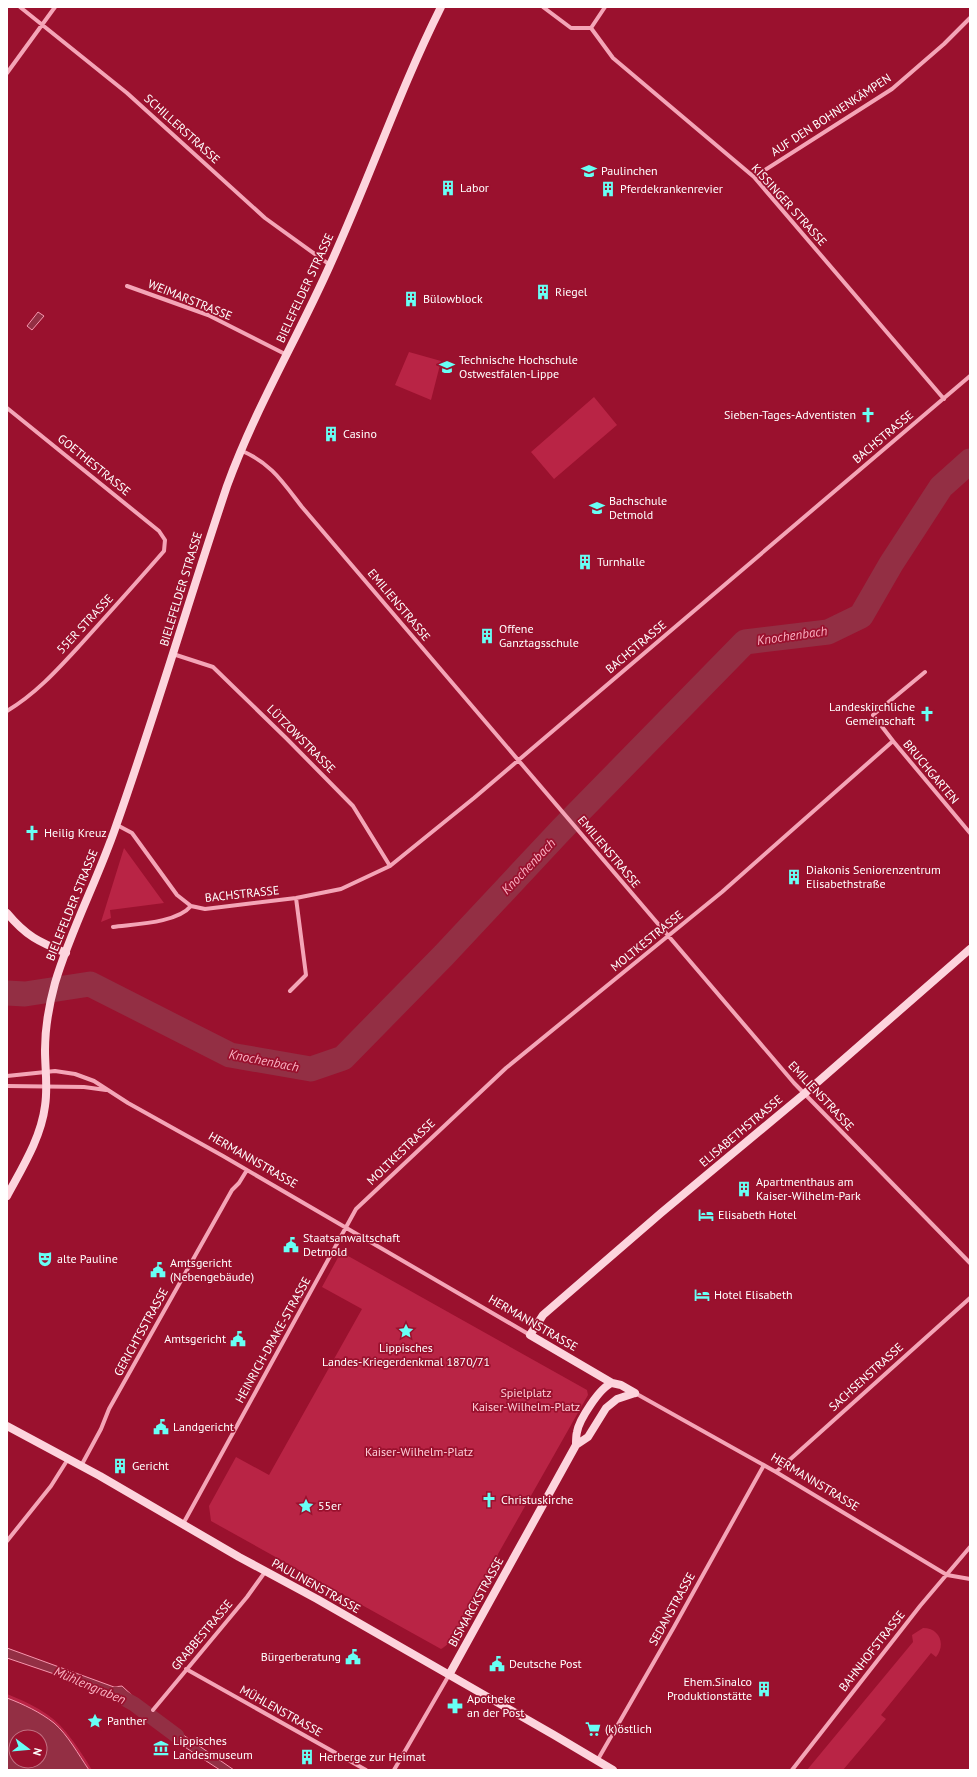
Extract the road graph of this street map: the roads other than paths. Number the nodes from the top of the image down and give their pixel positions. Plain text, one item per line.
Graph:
1 (20, 7) edge
2 (55, 7) edge
3 (441, 7) edge
4 (543, 7) edge
5 (605, 7) edge
6 (970, 18) edge
7 (42, 24) junction
8 (591, 28) junction
9 (7, 73) edge
10 (754, 177) junction
11 (330, 265) junction
12 (127, 286) dead end
13 (287, 355) junction
14 (970, 376) edge
15 (944, 399) junction
16 (7, 408) edge
17 (240, 450) junction
18 (165, 540) joint
19 (173, 654) junction
20 (925, 672) dead end
21 (7, 711) edge
22 (892, 741) junction
23 (518, 760) junction
24 (117, 825) junction
25 (970, 833) edge
26 (390, 866) junction
27 (296, 898) junction
28 (191, 906) junction
29 (7, 913) edge
30 (112, 927) dead end
31 (669, 937) junction
32 (970, 949) edge
33 (66, 953) junction
34 (290, 991) dead end
35 (46, 1071) junction
36 (7, 1076) edge
37 (7, 1086) edge
38 (47, 1086) junction
39 (109, 1091) junction
40 (804, 1094) junction
41 (247, 1170) junction
42 (7, 1196) edge
43 (346, 1228) junction
44 (970, 1263) edge
45 (970, 1298) edge
46 (530, 1335) junction
47 (612, 1382) junction
48 (635, 1393) junction
49 (7, 1426) edge
50 (576, 1445) junction
51 (68, 1459) junction
52 (764, 1465) junction
53 (81, 1466) junction
54 (776, 1472) junction
55 (183, 1524) junction
56 (7, 1542) edge
57 (970, 1546) edge
58 (265, 1572) junction
59 (946, 1575) junction
60 (970, 1579) edge
61 (186, 1669) junction
62 (449, 1675) junction
63 (153, 1710) dead end
64 (597, 1761) junction
65 (366, 1770) edge
66 (394, 1770) edge
67 (612, 1770) edge
68 (792, 1770) edge

1 - 7 street, SCHILLERSTRASSE
2 - 7 street
3 - 11 main road, BIELEFELDER STRASSE
4 - 8 street
5 - 8 street
6 - 10 street, AUF DEN BOHNENKÄMPEN
7 - 9 street
7 - 11 street, SCHILLERSTRASSE
8 - 10 street, KISSINGER STRASSE
10 - 15 street, KISSINGER STRASSE
11 - 13 main road, BIELEFELDER STRASSE
12 - 13 street, WEIMARSTRASSE
13 - 17 main road, BIELEFELDER STRASSE
14 - 15 street, BACHSTRASSE
15 - 23 street, BACHSTRASSE
16 - 18 street, GOETHESTRASSE
17 - 19 main road, BIELEFELDER STRASSE
17 - 23 street, EMILIENSTRASSE
18 - 21 street, 55ER STRASSE
19 - 24 main road, BIELEFELDER STRASSE
19 - 26 street, LÜTZOWSTRASSE
20 - 22 street
22 - 25 street, BRUCHGARTEN
22 - 31 street, MOLTKESTRASSE
23 - 26 street, BACHSTRASSE
23 - 31 street, EMILIENSTRASSE
24 - 28 street
24 - 33 main road, BIELEFELDER STRASSE
26 - 27 street, BACHSTRASSE
27 - 28 street, BACHSTRASSE
27 - 34 street, BACHSTRASSE
28 - 30 street
29 - 33 main road
31 - 40 street, EMILIENSTRASSE
31 - 43 street, MOLTKESTRASSE
32 - 40 main road, ELISABETHSTRASSE
33 - 35 main road, BIELEFELDER STRASSE
35 - 36 street, HERMANNSTRASSE
35 - 38 main road, BIELEFELDER STRASSE
35 - 39 street, HERMANNSTRASSE
37 - 38 street, HERMANNSTRASSE
38 - 39 street, HERMANNSTRASSE
38 - 42 main road, BIELEFELDER STRASSE
39 - 41 street, HERMANNSTRASSE
40 - 44 street, EMILIENSTRASSE
40 - 46 main road, ELISABETHSTRASSE
41 - 43 street, HERMANNSTRASSE
41 - 53 street, GERICHTSSTRASSE
43 - 46 street, HERMANNSTRASSE
43 - 55 street, HEINRICH-DRAKE-STRASSE
45 - 54 street, SACHSENSTRASSE
46 - 47 main road, HERMANNSTRASSE
47 - 48 main road, HERMANNSTRASSE
47 - 50 main road, BISMARCKSTRASSE
48 - 50 main road, BISMARCKSTRASSE
48 - 52 street, HERMANNSTRASSE
49 - 51 main road, PAULINENSTRASSE
50 - 62 main road, BISMARCKSTRASSE
51 - 53 main road, PAULINENSTRASSE
51 - 56 street
52 - 54 street, HERMANNSTRASSE
52 - 64 street, SEDANSTRASSE
53 - 55 main road, PAULINENSTRASSE
54 - 59 street, HERMANNSTRASSE
55 - 58 main road, PAULINENSTRASSE
57 - 59 street, BAHNHOFSTRASSE
58 - 61 street, GRABBESTRASSE
58 - 62 main road, PAULINENSTRASSE
59 - 60 street
59 - 68 street, BAHNHOFSTRASSE
61 - 63 street, GRABBESTRASSE
61 - 65 street, MÜHLENSTRASSE
62 - 64 main road, PAULINENSTRASSE
62 - 66 street, BISMARCKSTRASSE
64 - 67 main road, PAULINENSTRASSE

